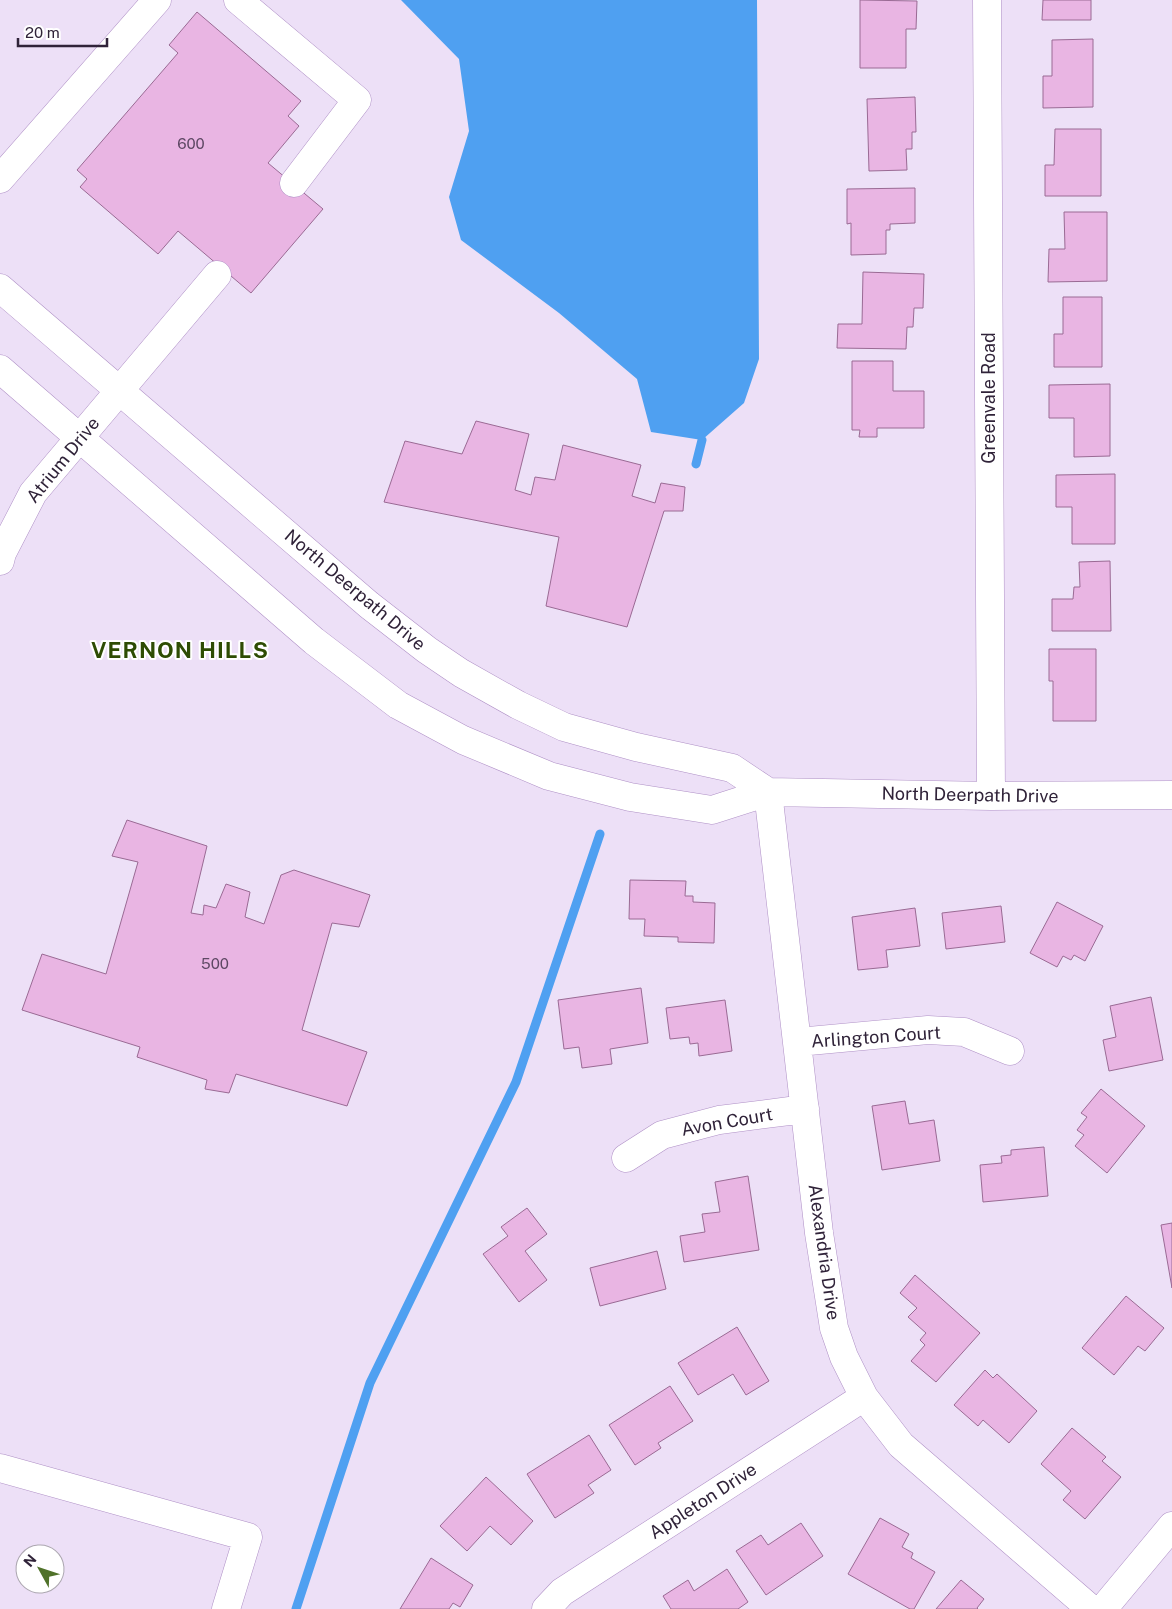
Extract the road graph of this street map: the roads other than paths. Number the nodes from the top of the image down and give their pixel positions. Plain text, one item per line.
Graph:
1 (157, 0) edge
2 (238, 0) edge
3 (987, 0) edge
4 (0, 180) edge
5 (294, 184) dead end
6 (217, 275) dead end
7 (0, 288) edge
8 (0, 368) edge
9 (120, 390) junction
10 (80, 438) junction
11 (0, 562) edge
12 (768, 792) junction
13 (1172, 795) edge
14 (991, 796) junction
15 (798, 1042) junction
16 (1010, 1050) dead end
17 (805, 1109) junction
18 (626, 1158) dead end
19 (864, 1397) junction
20 (0, 1468) edge
21 (1172, 1526) edge
22 (226, 1609) edge
23 (546, 1609) edge
24 (1091, 1609) edge
25 (1103, 1609) edge

1 - 4 street
2 - 5 street
3 - 14 street, Greenvale Road
6 - 9 street, Atrium Drive
7 - 9 street, North Deerpath Drive
8 - 10 street, North Deerpath Drive
9 - 10 street, Atrium Drive
9 - 12 street, North Deerpath Drive
10 - 11 street, Atrium Drive
10 - 12 street, North Deerpath Drive
12 - 14 street, North Deerpath Drive
12 - 15 street, Alexandria Drive
13 - 14 street, North Deerpath Drive
15 - 16 street, Arlington Court
15 - 17 street, Alexandria Drive
17 - 18 street, Avon Court
17 - 19 street, Alexandria Drive
19 - 23 street, Appleton Drive
19 - 24 street, Alexandria Drive
20 - 22 street
21 - 25 street

